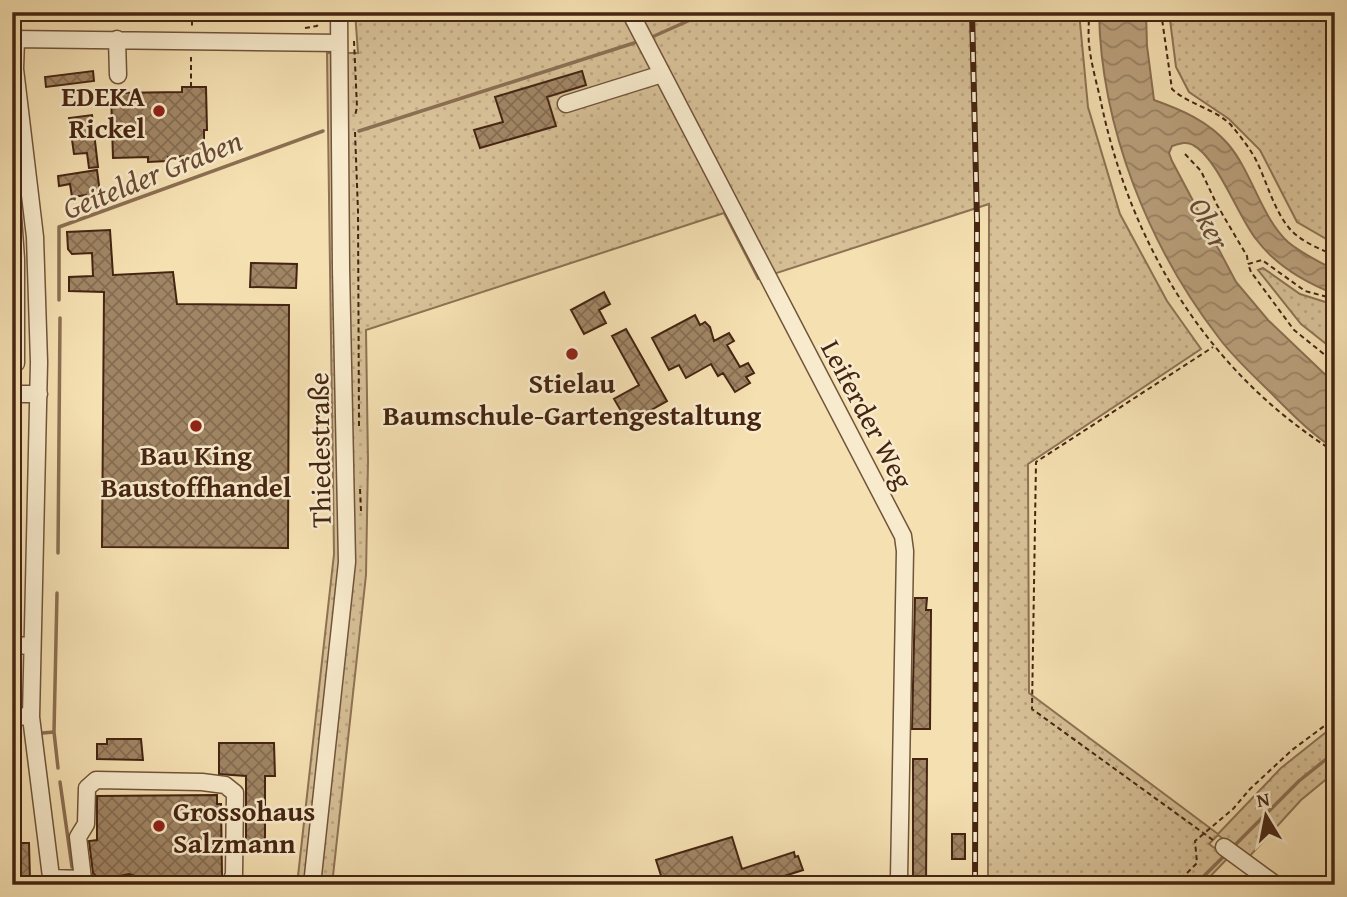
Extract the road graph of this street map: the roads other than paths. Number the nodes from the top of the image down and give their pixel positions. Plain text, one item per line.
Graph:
1 (339, 12) edge
2 (633, 19) edge
3 (14, 39) edge
4 (117, 39) junction
5 (339, 43) junction
6 (662, 74) junction
7 (118, 75) dead end
8 (15, 96) edge
9 (566, 104) dead end
10 (16, 118) edge
11 (12, 204) edge
12 (14, 260) edge
13 (39, 362) junction
14 (14, 364) edge
15 (12, 394) edge
16 (39, 394) junction
17 (12, 645) edge
18 (31, 646) junction
19 (12, 716) edge
20 (30, 717) junction
21 (1224, 847) road end
22 (900, 878) dead end
23 (51, 881) edge
24 (88, 882) edge
25 (227, 885) edge
26 (312, 885) edge
27 (1276, 885) edge

1 - 5 street, Thiedestraße
2 - 6 street, Leiferder Weg
3 - 4 street
3 - 8 street
4 - 5 street
4 - 7 street
5 - 26 street, Thiedestraße
6 - 9 street
6 - 22 street, Leiferder Weg
8 - 10 street
10 - 13 street
11 - 12 street
12 - 14 street
13 - 14 street
13 - 16 street
15 - 16 street
16 - 18 street
17 - 18 street
18 - 20 street
19 - 20 street
20 - 23 street
21 - 27 street
23 - 24 street
24 - 25 street

